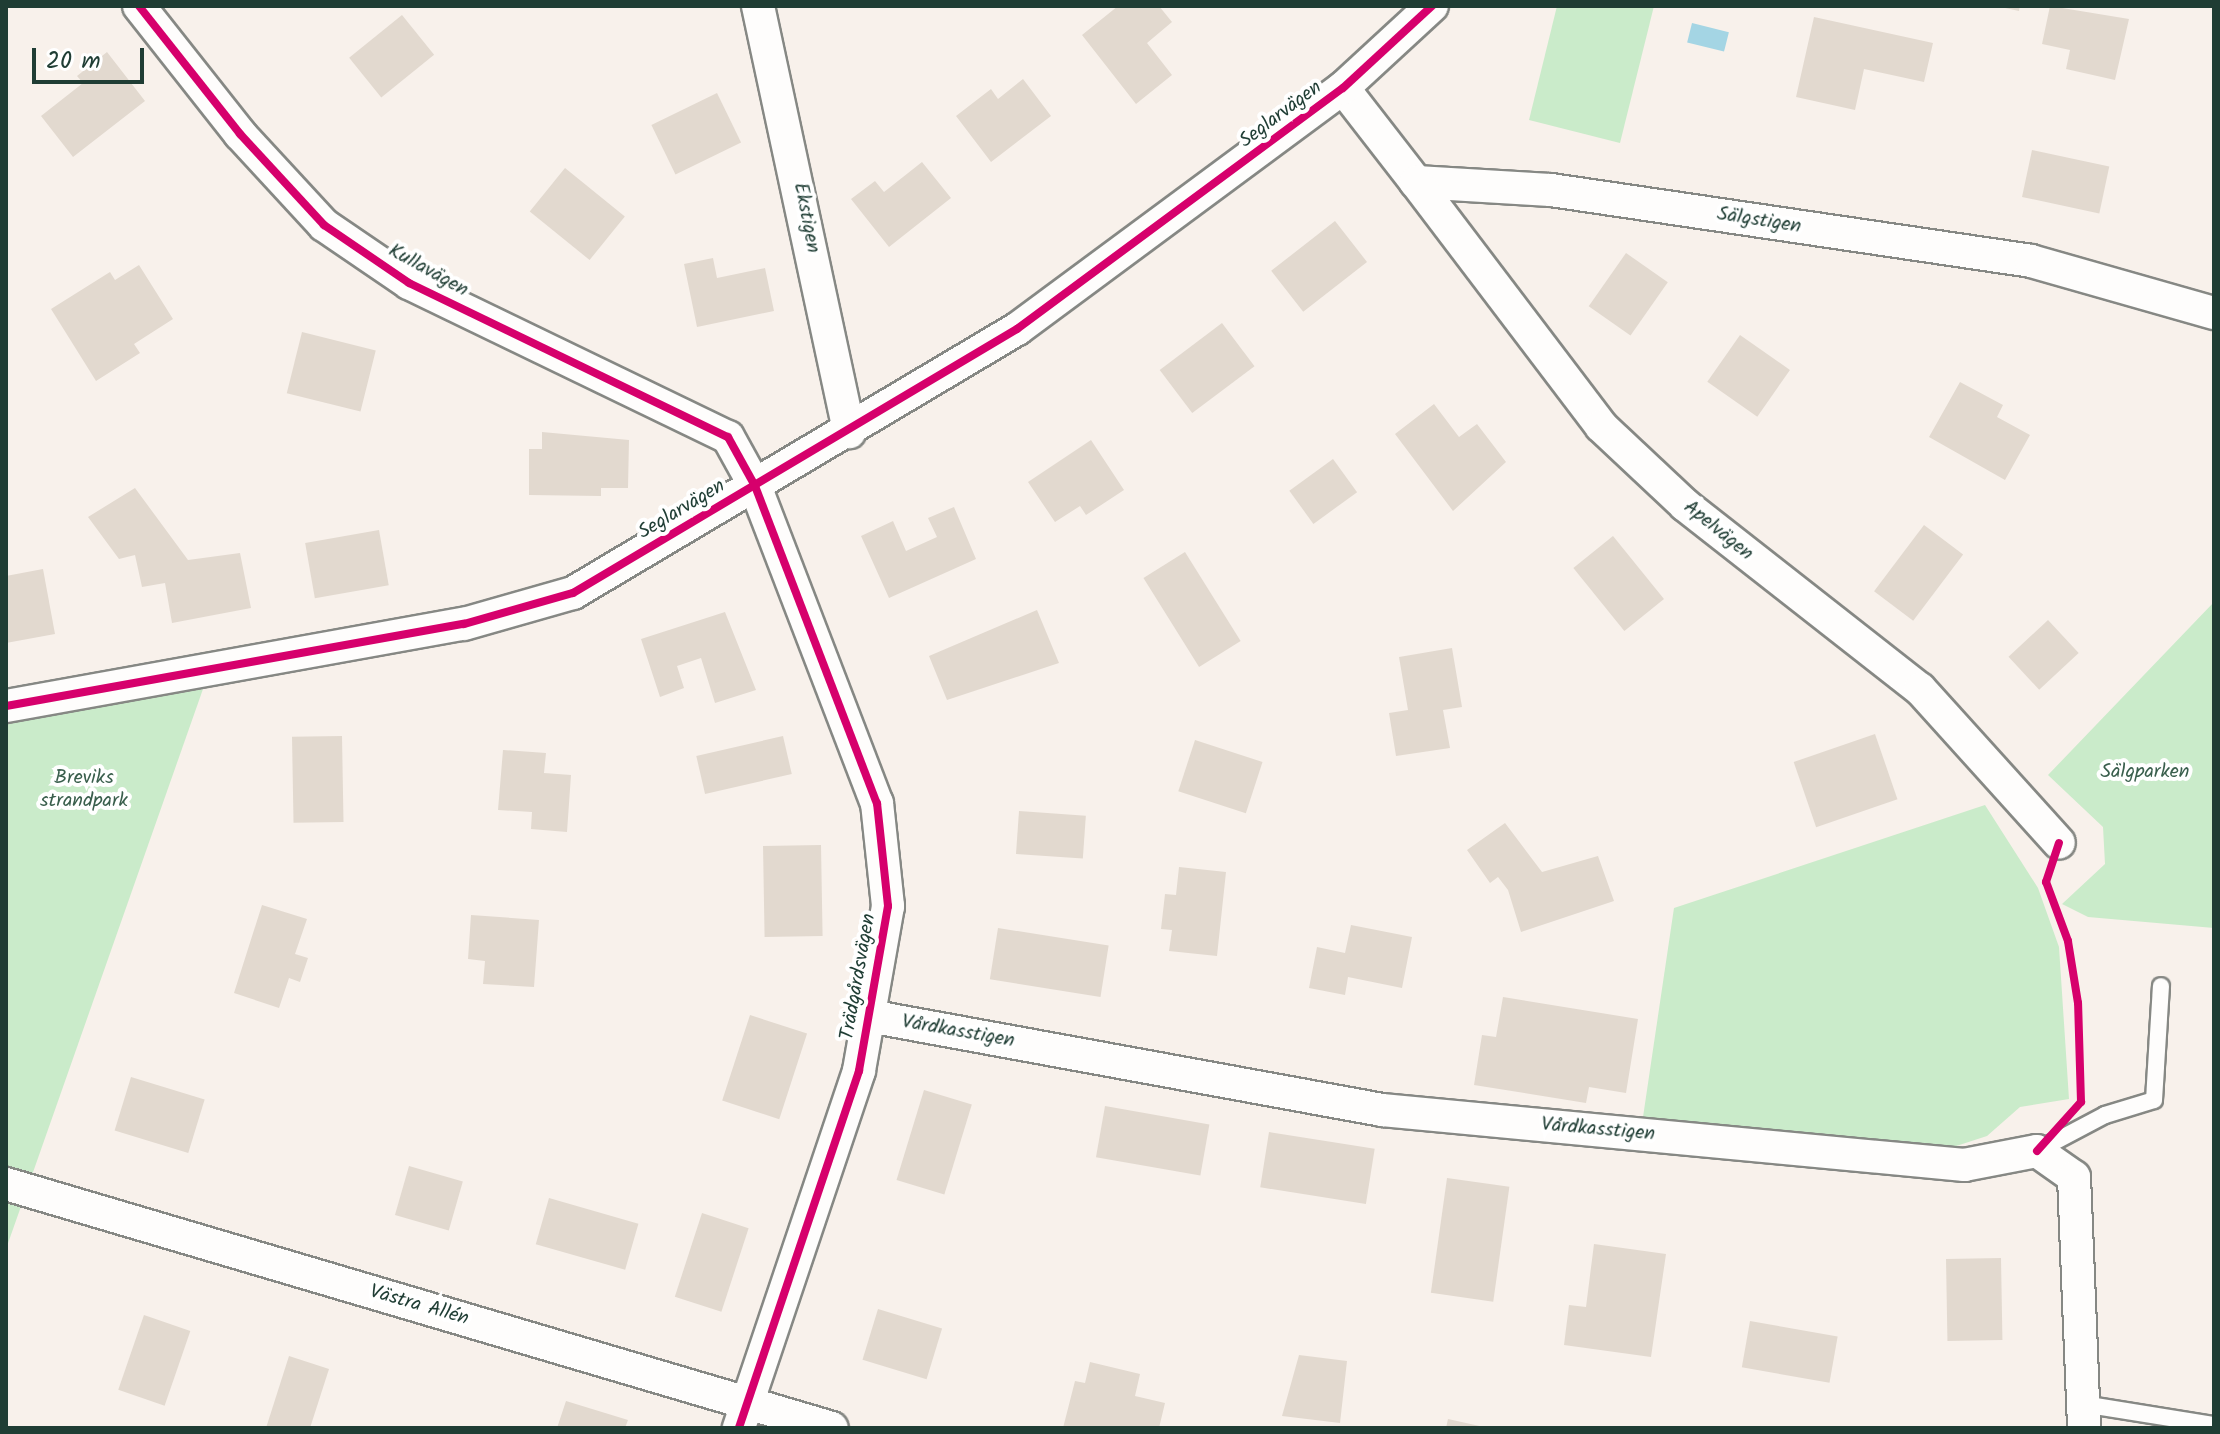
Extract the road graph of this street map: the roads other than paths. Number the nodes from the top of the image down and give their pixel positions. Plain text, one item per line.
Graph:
1 (139, 6) edge
2 (758, 6) edge
3 (1432, 6) edge
4 (1343, 88) junction
5 (1416, 182) junction
6 (2214, 313) edge
7 (849, 432) junction
8 (755, 486) junction
9 (6, 706) edge
10 (2059, 843) dead end
11 (2161, 986) dead end
12 (869, 1016) junction
13 (2037, 1151) junction
14 (6, 1184) edge
15 (743, 1415) edge
16 (2084, 1416) edge
17 (2214, 1425) edge
18 (832, 1428) edge

1 - 8 street, Kullavägen
2 - 7 street, Ekstigen
3 - 4 street, Seglarvägen
4 - 5 street
4 - 7 street, Seglarvägen
5 - 6 street, Sälgstigen
5 - 10 street, Apelvägen
7 - 8 street, Seglarvägen
8 - 9 street, Seglarvägen
8 - 12 street, Trädgårdsvägen
11 - 13 lane
12 - 13 street, Vårdkasstigen
12 - 15 street, Trädgårdsvägen
13 - 16 street
14 - 15 street, Västra Allén
15 - 18 street, Västra Allén
16 - 17 lane

